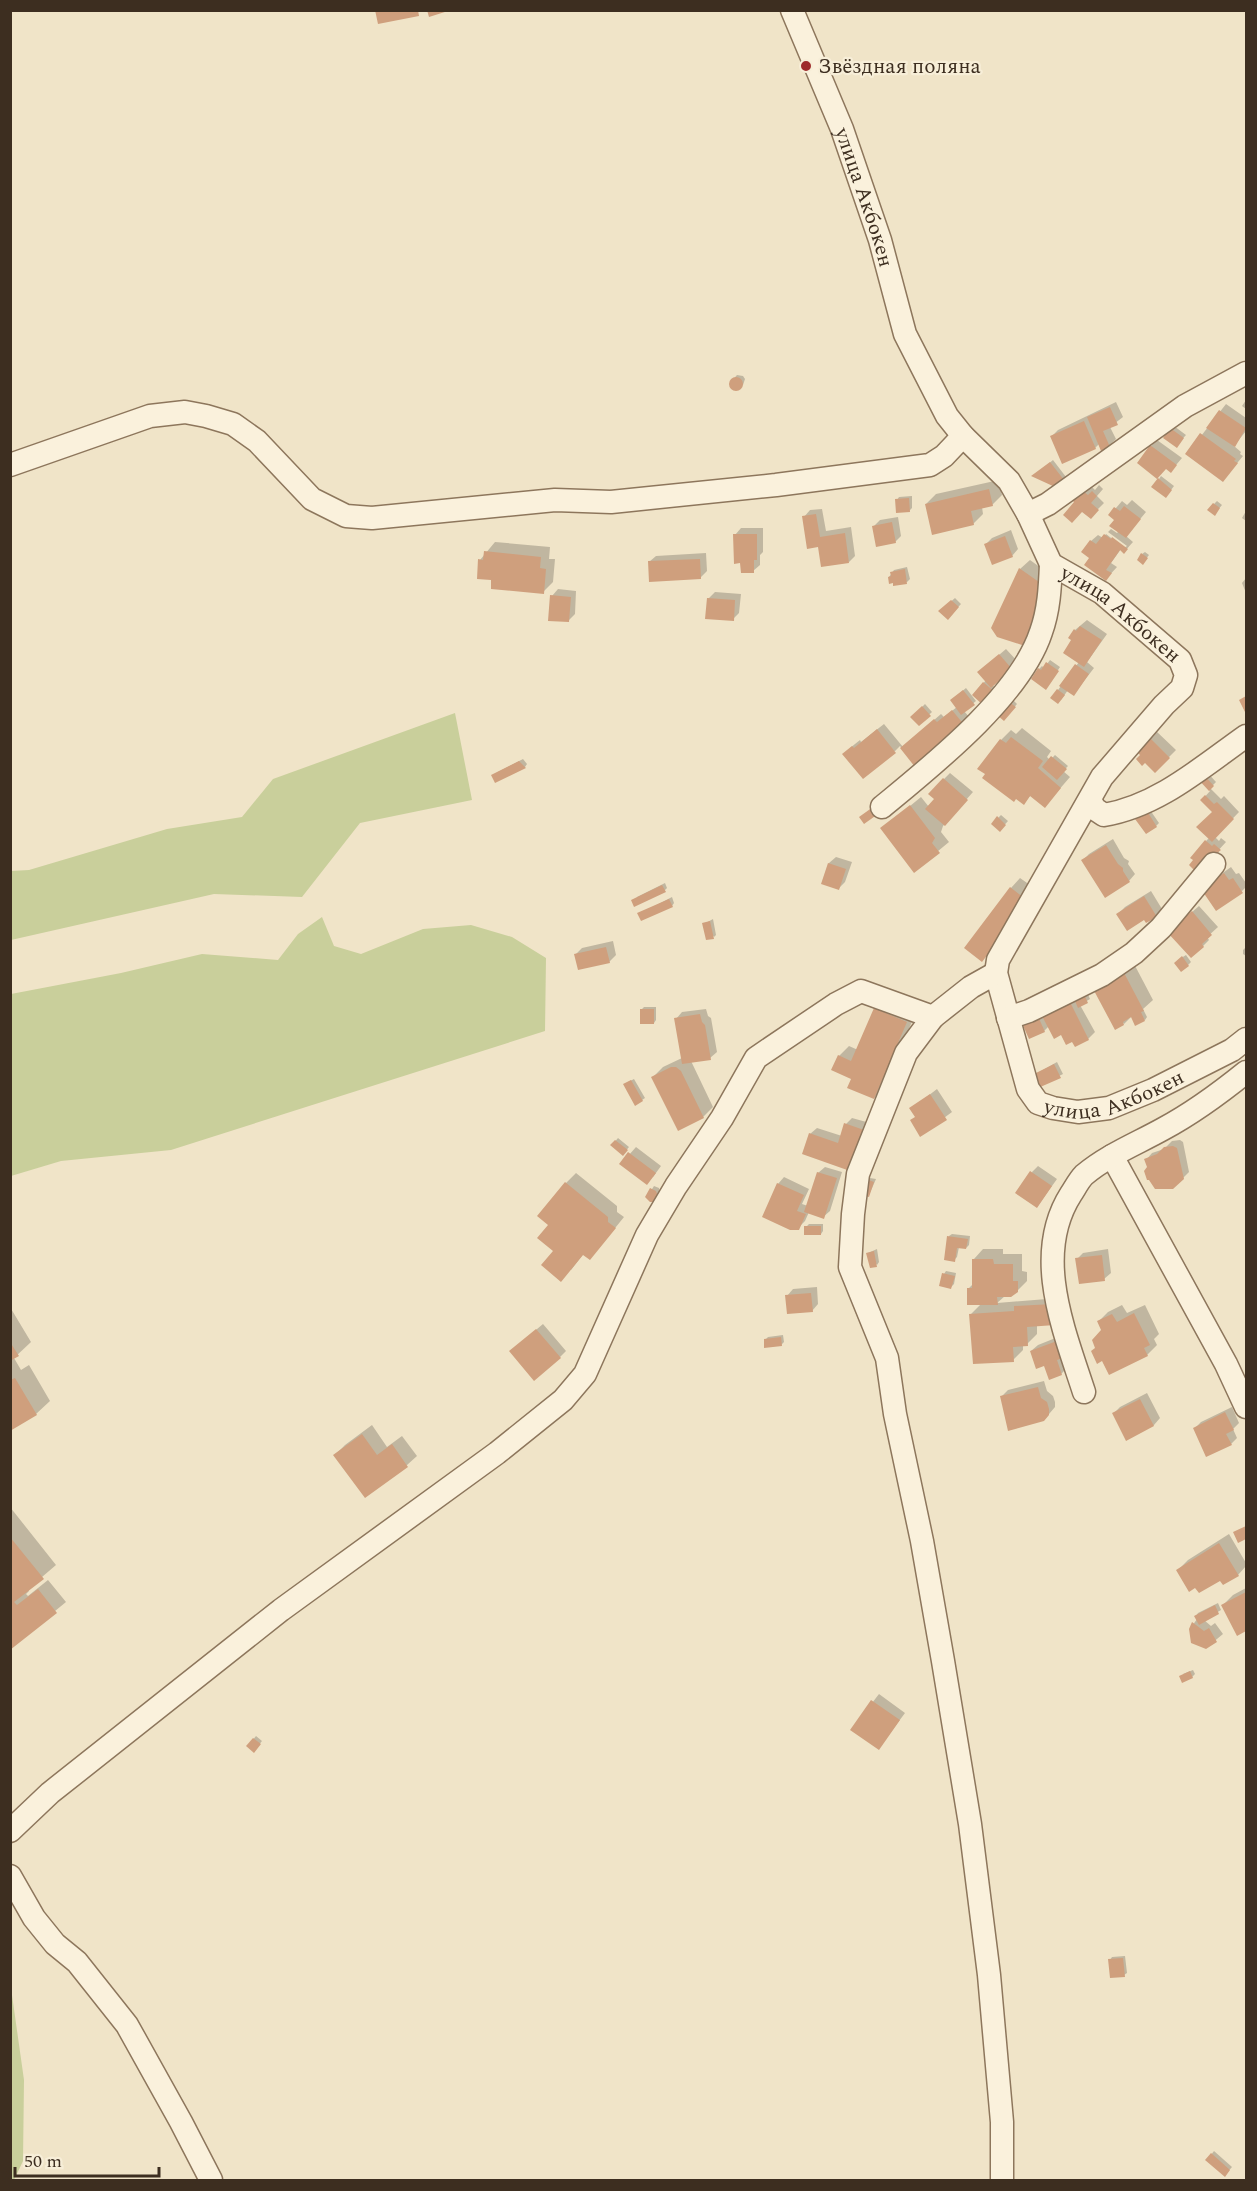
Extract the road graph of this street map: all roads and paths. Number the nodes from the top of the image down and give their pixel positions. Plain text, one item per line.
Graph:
1 (792, 10) edge
2 (1246, 373) edge
3 (963, 436) junction
4 (10, 465) edge
5 (1028, 514) junction
6 (1051, 564) junction
7 (1246, 736) edge
8 (1090, 800) junction
9 (882, 807) dead end
10 (1214, 864) dead end
11 (996, 974) junction
12 (933, 1017) junction
13 (1008, 1018) junction
14 (1246, 1039) edge
15 (1246, 1072) edge
16 (1112, 1156) junction
17 (1084, 1392) dead end
18 (1246, 1407) edge
19 (10, 1831) edge
20 (10, 1876) edge
21 (211, 2181) edge
22 (1002, 2181) edge

1 - 3 street, улица Акбокен
2 - 5 street
3 - 4 street
3 - 5 street, улица Акбокен
5 - 6 street, улица Акбокен
6 - 8 street, улица Акбокен
6 - 9 street
7 - 8 street
8 - 11 street, улица Акбокен
10 - 13 street
11 - 12 street
11 - 13 street, улица Акбокен
12 - 19 street
12 - 22 street
13 - 14 street, улица Акбокен
15 - 16 street
16 - 17 street
16 - 18 street
20 - 21 street

